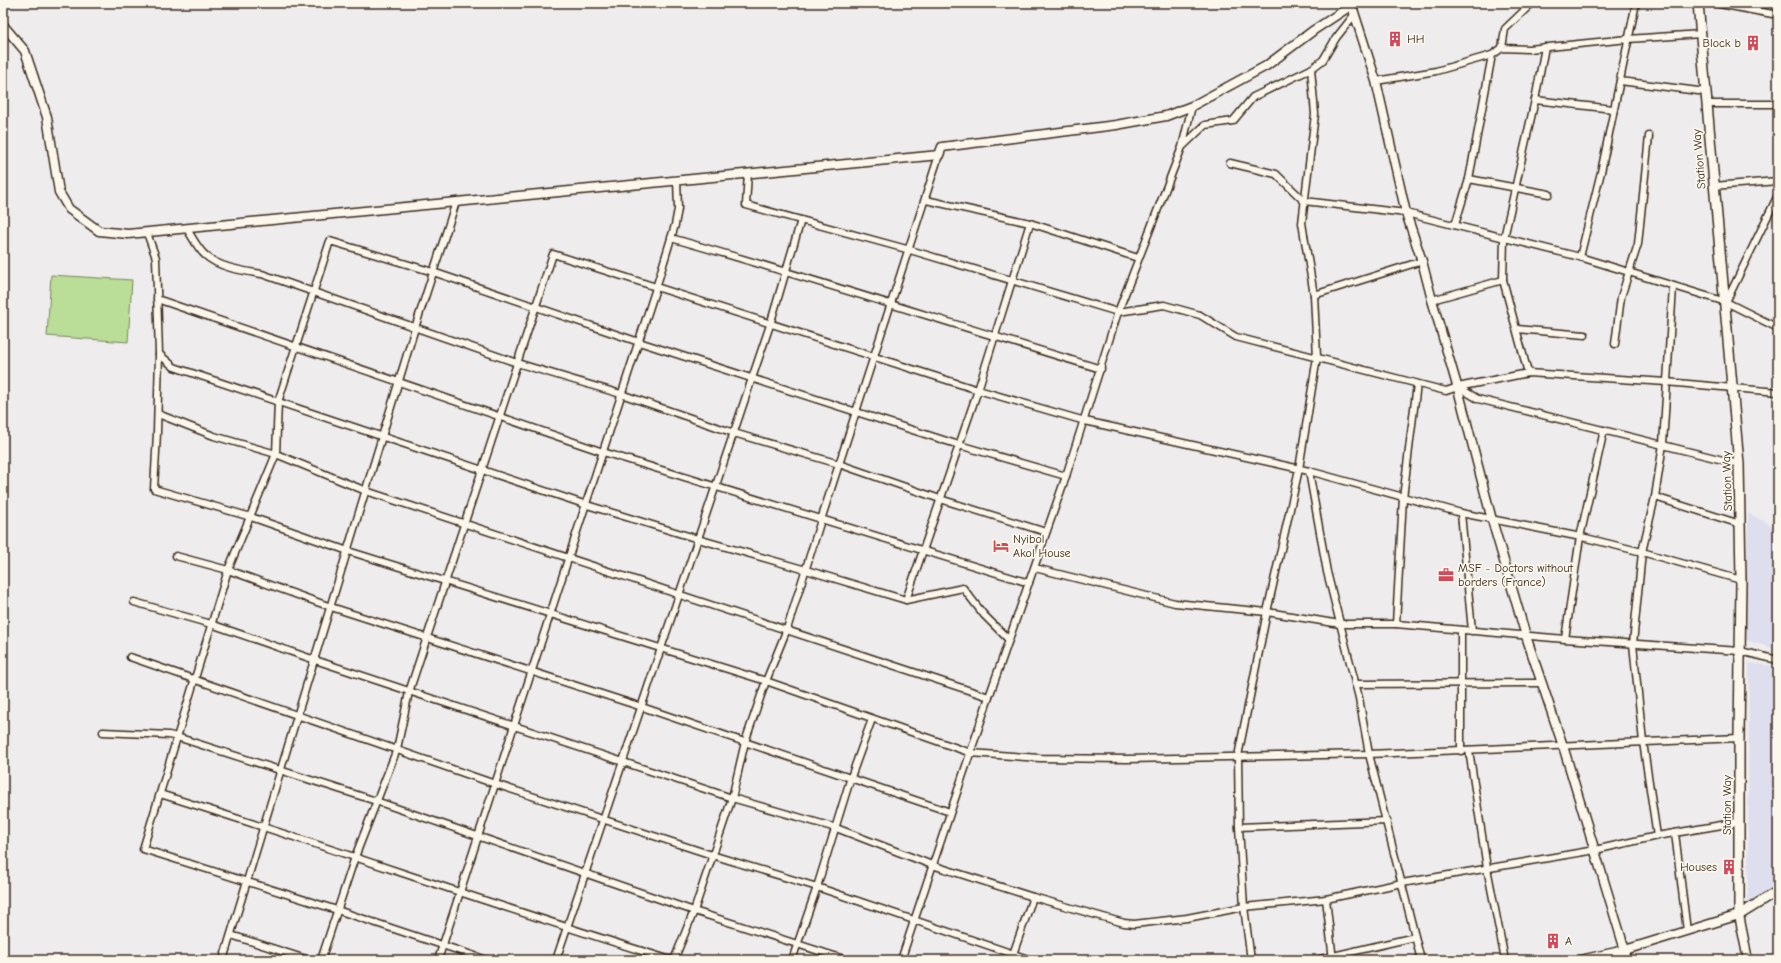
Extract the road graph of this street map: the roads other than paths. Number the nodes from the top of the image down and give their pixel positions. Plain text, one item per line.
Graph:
1 (1532, 3) edge
2 (1636, 3) edge
3 (1698, 3) edge
4 (1714, 3) edge
5 (1353, 4) edge
6 (1354, 14) junction
7 (1778, 15) edge
8 (3, 25) edge
9 (1701, 34) junction
10 (1628, 39) junction
11 (1545, 47) junction
12 (1502, 48) junction
13 (1492, 55) junction
14 (1311, 69) junction
15 (1376, 81) junction
16 (1620, 81) junction
17 (1706, 92) junction
18 (1536, 100) junction
19 (1707, 104) junction
20 (1778, 104) edge
21 (1192, 106) junction
22 (1613, 109) junction
23 (1649, 136) dead end
24 (1182, 147) junction
25 (939, 155) junction
26 (1230, 163) dead end
27 (748, 173) junction
28 (1469, 179) junction
29 (677, 180) junction
30 (1778, 181) edge
31 (1713, 186) junction
32 (1516, 188) junction
33 (1549, 194) dead end
34 (1778, 195) edge
35 (926, 200) junction
36 (1304, 201) junction
37 (456, 202) junction
38 (1406, 213) junction
39 (801, 220) junction
40 (1030, 222) junction
41 (1455, 225) junction
42 (187, 229) junction
43 (147, 232) junction
44 (671, 238) junction
45 (1504, 238) junction
46 (910, 250) junction
47 (1138, 258) junction
48 (1580, 258) junction
49 (1422, 261) junction
50 (433, 272) junction
51 (787, 272) junction
52 (1630, 273) junction
53 (1503, 280) junction
54 (1013, 281) junction
55 (1673, 287) junction
56 (656, 288) junction
57 (312, 292) junction
58 (1314, 295) junction
59 (157, 299) junction
60 (1432, 300) junction
61 (1726, 302) junction
62 (891, 305) junction
63 (535, 307) junction
64 (1118, 312) junction
65 (770, 325) junction
66 (415, 328) junction
67 (1778, 328) edge
68 (1518, 329) junction
69 (1585, 335) dead end
70 (996, 338) junction
71 (639, 342) junction
72 (1615, 344) dead end
73 (295, 346) junction
74 (159, 354) junction
75 (874, 357) junction
76 (1317, 357) junction
77 (517, 363) junction
78 (1101, 370) junction
79 (1528, 373) junction
80 (752, 378) junction
81 (399, 382) junction
82 (1666, 382) junction
83 (1417, 384) junction
84 (1458, 387) junction
85 (1733, 387) junction
86 (978, 390) junction
87 (1778, 392) edge
88 (621, 394) junction
89 (278, 402) junction
90 (856, 411) junction
91 (158, 414) junction
92 (499, 416) junction
93 (1084, 421) junction
94 (1604, 430) junction
95 (734, 433) junction
96 (383, 436) junction
97 (1662, 444) junction
98 (959, 445) junction
99 (603, 452) junction
100 (276, 454) junction
101 (839, 464) junction
102 (1739, 464) junction
103 (482, 469) junction
104 (1299, 469) junction
105 (1309, 471) junction
106 (1066, 476) junction
107 (716, 486) junction
108 (366, 491) junction
109 (1655, 497) junction
110 (1403, 498) junction
111 (940, 499) junction
112 (586, 504) junction
113 (1461, 513) junction
114 (251, 517) junction
115 (821, 520) junction
116 (1492, 520) junction
117 (464, 523) junction
118 (1740, 524) junction
119 (1046, 532) junction
120 (1580, 537) junction
121 (698, 539) junction
122 (922, 550) junction
123 (348, 551) junction
124 (1642, 552) junction
125 (176, 556) dead end
126 (569, 559) junction
127 (1035, 568) junction
128 (228, 570) junction
129 (806, 570) junction
130 (1741, 580) junction
131 (445, 581) junction
132 (1029, 583) junction
133 (679, 596) junction
134 (906, 600) junction
135 (134, 602) dead end
136 (331, 607) junction
137 (1267, 612) junction
138 (550, 614) junction
139 (211, 624) junction
140 (1340, 624) junction
141 (1396, 624) junction
142 (787, 630) junction
143 (1461, 630) junction
144 (1472, 631) junction
145 (1526, 636) junction
146 (427, 637) junction
147 (1565, 639) junction
148 (1009, 640) junction
149 (1633, 644) junction
150 (662, 649) junction
151 (1740, 652) junction
152 (130, 657) dead end
153 (315, 660) junction
154 (1778, 660) edge
155 (532, 670) junction
156 (195, 679) junction
157 (766, 681) junction
158 (1541, 683) junction
159 (1354, 684) junction
160 (1461, 684) junction
161 (409, 692) junction
162 (989, 697) junction
163 (642, 707) junction
164 (298, 716) junction
165 (872, 719) junction
166 (514, 726) junction
167 (103, 732) dead end
168 (177, 737) junction
169 (1739, 738) junction
170 (745, 742) junction
171 (1643, 742) junction
172 (1563, 746) junction
173 (397, 750) junction
174 (1461, 750) junction
175 (1469, 750) junction
176 (971, 753) junction
177 (1369, 754) junction
178 (1238, 756) junction
179 (624, 762) junction
180 (282, 770) junction
181 (851, 777) junction
182 (495, 784) junction
183 (160, 794) junction
184 (732, 798) junction
185 (376, 801) junction
186 (950, 812) junction
187 (604, 820) junction
188 (1387, 821) junction
189 (1739, 822) junction
190 (265, 826) junction
191 (1239, 827) junction
192 (836, 828) junction
193 (1675, 833) junction
194 (1657, 836) junction
195 (478, 837) junction
196 (1595, 850) junction
197 (712, 855) junction
198 (355, 856) junction
199 (932, 865) junction
200 (1487, 868) junction
201 (586, 873) junction
202 (247, 881) junction
203 (1402, 883) junction
204 (817, 887) junction
205 (460, 891) junction
206 (1778, 891) edge
207 (1033, 897) junction
208 (1326, 899) junction
209 (1244, 907) junction
210 (337, 910) junction
211 (694, 911) junction
212 (1739, 915) junction
213 (914, 920) junction
214 (567, 928) junction
215 (1687, 931) junction
216 (231, 935) junction
217 (1415, 937) junction
218 (443, 944) junction
219 (797, 944) junction
220 (1625, 950) junction
221 (1013, 953) junction
222 (1332, 958) edge
223 (222, 960) edge
224 (309, 960) edge
225 (321, 960) edge
226 (438, 960) edge
227 (487, 960) edge
228 (556, 960) edge
229 (673, 960) edge
230 (792, 960) edge
231 (847, 960) edge
232 (901, 960) edge
233 (1010, 960) edge
234 (1032, 960) edge
235 (1251, 960) edge
236 (1316, 960) edge
237 (1421, 960) edge
238 (1505, 960) edge
239 (1580, 960) edge
240 (1627, 960) edge
241 (1748, 960) edge

1 - 12 street
2 - 10 street
3 - 9 main road, Station Way
4 - 7 street
5 - 6 street
5 - 21 street
6 - 14 street
6 - 15 street
8 - 43 street
9 - 10 street
9 - 17 main road, Station Way
10 - 11 street
10 - 16 street
11 - 12 street
11 - 18 street
12 - 13 street
13 - 15 street
13 - 28 street
14 - 24 street
14 - 36 street
15 - 38 street
16 - 17 street
16 - 22 street
17 - 19 main road, Station Way
18 - 22 street
18 - 32 street
19 - 20 street
19 - 31 main road, Station Way
21 - 24 street
21 - 25 street
22 - 48 street
23 - 52 street
24 - 47 street
25 - 27 street
25 - 35 street
26 - 36 street
27 - 29 street
27 - 39 street
28 - 32 street
28 - 41 street
29 - 37 street
29 - 44 street
30 - 31 street
31 - 61 main road, Station Way
32 - 33 street
32 - 45 street
34 - 61 street
35 - 40 street
35 - 46 street
36 - 38 street
36 - 58 street
37 - 42 street
37 - 50 street
38 - 41 street
38 - 49 street
39 - 46 street
39 - 51 street
40 - 47 street
40 - 54 street
41 - 45 street
42 - 43 street
42 - 57 street
43 - 59 street
44 - 51 street
44 - 56 street
45 - 48 street
45 - 53 street
46 - 54 street
46 - 62 street
47 - 64 street
48 - 52 street
49 - 58 street
49 - 60 street
50 - 57 street
50 - 63 street
50 - 66 street
51 - 62 street
51 - 65 street
52 - 55 street
52 - 72 street
53 - 60 street
53 - 68 street
54 - 64 street
54 - 70 street
55 - 61 street
55 - 82 street
56 - 63 street
56 - 65 street
56 - 71 street
57 - 66 street
57 - 73 street
58 - 76 street
59 - 73 street
59 - 74 street
60 - 84 street
61 - 67 street
61 - 85 main road, Station Way
62 - 70 street
62 - 75 street
63 - 71 street
63 - 77 street
64 - 76 street
64 - 78 street
65 - 75 street
65 - 80 street
66 - 77 street
66 - 81 street
68 - 69 street
68 - 79 street
70 - 78 street
70 - 86 street
71 - 80 street
71 - 88 street
73 - 81 street
73 - 89 street
74 - 89 street
74 - 91 street
75 - 86 street
75 - 90 street
76 - 83 street
76 - 104 street
77 - 88 street
77 - 92 street
78 - 93 street
79 - 82 street
79 - 84 street
80 - 90 street
80 - 95 street
81 - 92 street
81 - 96 street
82 - 85 street
82 - 97 street
83 - 84 street
83 - 110 street
84 - 94 street
84 - 116 street
85 - 87 street
85 - 102 main road, Station Way
86 - 93 street
86 - 98 street
88 - 95 street
88 - 99 street
89 - 96 street
89 - 100 street
90 - 98 street
90 - 101 street
91 - 100 street
91 - 114 street
92 - 99 street
92 - 103 street
93 - 104 street
93 - 106 street
94 - 97 street
94 - 120 street
95 - 101 street
95 - 107 street
96 - 103 street
96 - 108 street
97 - 102 street
97 - 109 street
98 - 106 street
98 - 111 street
99 - 107 street
99 - 112 street
100 - 108 street
100 - 114 street
101 - 111 street
101 - 115 street
102 - 118 main road, Station Way
103 - 112 street
103 - 117 street
104 - 105 street
104 - 137 street
105 - 110 street
105 - 140 street
106 - 119 street
107 - 115 street
107 - 121 street
108 - 117 street
108 - 123 street
109 - 118 street
109 - 124 street
110 - 113 street
110 - 141 street
111 - 119 street
111 - 122 street
112 - 121 street
112 - 126 street
113 - 116 street
113 - 144 street
114 - 123 street
114 - 128 street
115 - 122 street
115 - 129 street
116 - 120 street
116 - 145 street
117 - 126 street
117 - 131 street
118 - 130 main road, Station Way
119 - 127 street
120 - 124 street
120 - 147 street
121 - 129 street
121 - 133 street
122 - 132 street
122 - 134 street
123 - 131 street
123 - 136 street
124 - 130 street
124 - 149 street
125 - 128 street
126 - 133 street
126 - 138 street
127 - 132 street
127 - 137 street
128 - 136 street
128 - 139 street
129 - 134 street
129 - 142 street
130 - 151 main road, Station Way
131 - 138 street
131 - 146 street
132 - 148 street
133 - 142 street
133 - 150 street
134 - 148 street
135 - 139 street
136 - 146 street
136 - 153 street
137 - 140 street
137 - 178 street
138 - 150 street
138 - 155 street
139 - 153 street
139 - 156 street
140 - 141 street
140 - 159 street
141 - 143 street
142 - 157 street
142 - 162 street
143 - 144 street
143 - 160 street
144 - 145 street
145 - 147 street
145 - 158 street
146 - 155 street
146 - 161 street
147 - 149 street
148 - 162 street
149 - 151 street
149 - 171 street
150 - 157 street
150 - 163 street
151 - 154 street
151 - 169 main road, Station Way
152 - 156 street
153 - 161 street
153 - 164 street
155 - 163 street
155 - 166 street
156 - 164 street
156 - 168 street
157 - 165 street
157 - 170 street
158 - 160 street
158 - 172 street
159 - 160 street
159 - 177 street
160 - 174 street
161 - 166 street
161 - 173 street
162 - 176 street
163 - 170 street
163 - 179 street
164 - 173 street
164 - 180 street
165 - 176 street
165 - 181 street
166 - 179 street
166 - 182 street
167 - 168 street
168 - 180 street
168 - 183 street
169 - 171 street
169 - 189 main road, Station Way
170 - 181 street
170 - 184 street
171 - 172 street
171 - 194 street
172 - 175 street
172 - 196 street
173 - 182 street
173 - 185 street
174 - 175 street
174 - 177 street
175 - 200 street
176 - 178 street
176 - 186 street
177 - 178 street
177 - 188 street
178 - 191 street
179 - 184 street
179 - 187 street
180 - 185 street
180 - 190 street
181 - 186 street
181 - 192 street
182 - 187 street
182 - 195 street
183 - 190 street
183 - 202 street
184 - 192 street
184 - 197 street
185 - 195 street
185 - 198 street
186 - 199 street
187 - 197 street
187 - 201 street
188 - 191 street
188 - 203 street
189 - 193 street
189 - 212 main road, Station Way
190 - 198 street
190 - 202 street
191 - 209 street
192 - 199 street
192 - 204 street
193 - 194 street
193 - 215 street
194 - 196 street
195 - 201 street
195 - 205 street
196 - 200 street
196 - 220 street
197 - 204 street
197 - 211 street
198 - 205 street
198 - 210 street
199 - 207 street
199 - 213 street
200 - 203 street
200 - 238 street
201 - 211 street
201 - 214 street
202 - 210 street
202 - 216 street
203 - 208 street
203 - 217 street
204 - 213 street
204 - 219 street
205 - 214 street
205 - 218 street
206 - 212 main road
207 - 209 street
207 - 221 street
208 - 209 street
208 - 222 street
209 - 235 street
210 - 218 street
210 - 225 street
211 - 219 street
211 - 229 street
212 - 215 street
212 - 241 street, Station Way
213 - 221 street
213 - 232 street
214 - 228 street
214 - 229 street
215 - 220 street
216 - 223 street
216 - 224 street
217 - 222 street
217 - 237 street
218 - 226 street
218 - 227 street
219 - 230 street
219 - 231 street
220 - 239 street
220 - 240 street
221 - 233 street
221 - 234 street
222 - 236 street

